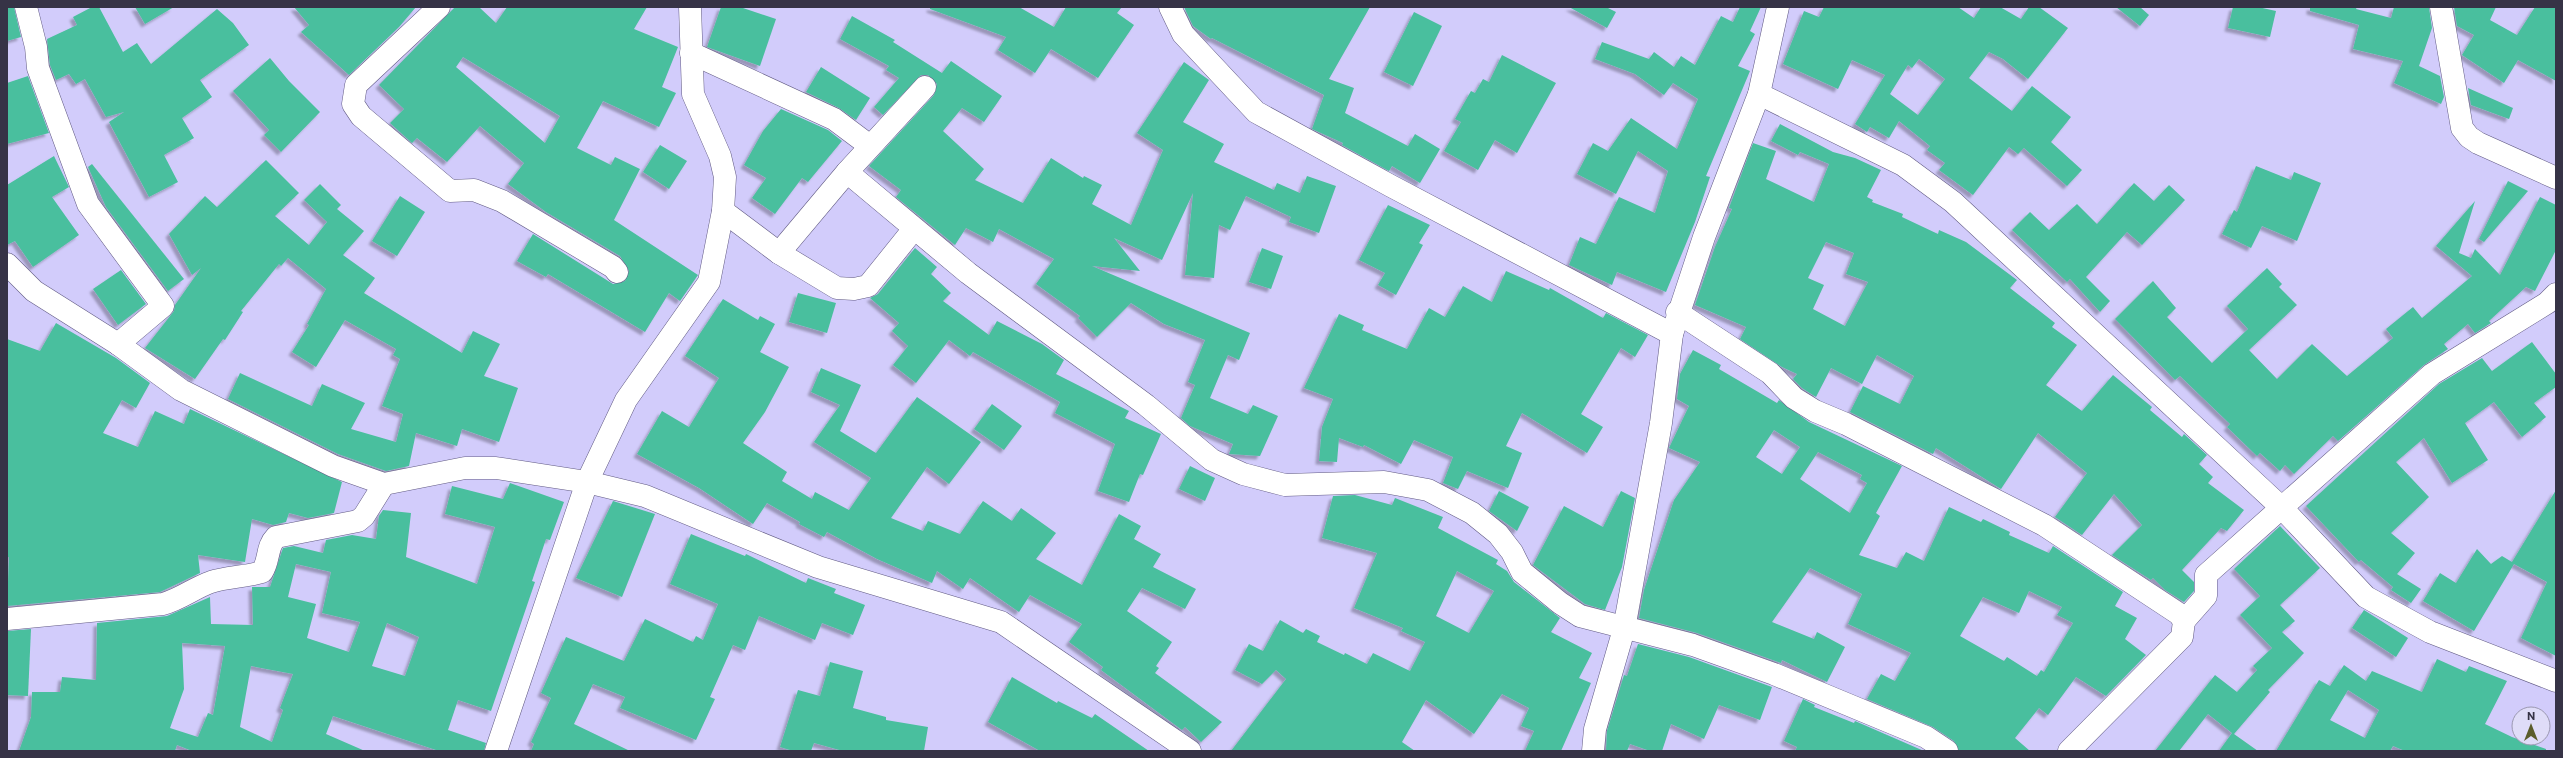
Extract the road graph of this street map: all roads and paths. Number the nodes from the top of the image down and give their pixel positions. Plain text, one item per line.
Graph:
1 (26, 7) edge
2 (439, 7) edge
3 (690, 7) edge
4 (1170, 7) edge
5 (1778, 7) edge
6 (2441, 7) edge
7 (691, 53) junction
8 (925, 87) dead end
9 (1759, 94) junction
10 (870, 146) junction
11 (847, 172) junction
12 (2556, 178) edge
13 (723, 211) junction
14 (913, 230) junction
15 (779, 253) junction
16 (7, 264) edge
17 (617, 272) dead end
18 (2556, 294) edge
19 (1677, 312) junction
20 (1672, 334) junction
21 (118, 344) junction
22 (587, 482) junction
23 (384, 484) junction
24 (2282, 508) junction
25 (7, 620) edge
26 (2184, 621) junction
27 (1624, 629) junction
28 (2556, 681) edge
29 (496, 751) edge
30 (1190, 751) edge
31 (1593, 751) edge
32 (1947, 751) edge
33 (2070, 751) edge

1 - 21 street
2 - 17 street
3 - 7 street
4 - 20 street
5 - 9 street
6 - 12 street
7 - 10 street
7 - 13 street
8 - 10 street
9 - 19 street
9 - 24 street
10 - 11 street
11 - 14 street
11 - 15 street
13 - 15 street
13 - 22 street
14 - 15 street
14 - 27 street
16 - 21 street
18 - 24 street
19 - 20 street
19 - 26 street
20 - 27 street
21 - 23 street
22 - 23 street
22 - 29 street
22 - 30 street
23 - 25 street
24 - 26 street
24 - 28 street
26 - 33 street
27 - 31 street
27 - 32 street

